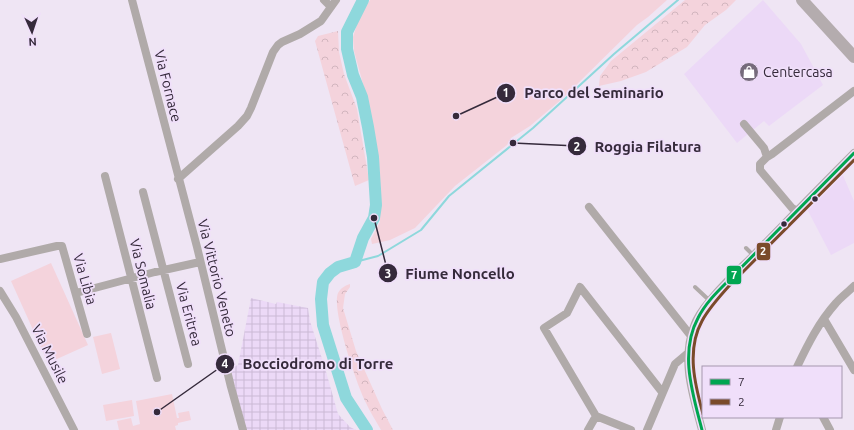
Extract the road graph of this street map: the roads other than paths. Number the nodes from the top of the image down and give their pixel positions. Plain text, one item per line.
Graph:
1 (132, 0) edge
2 (324, 0) edge
3 (802, 0) edge
4 (334, 4) edge
5 (854, 57) edge
6 (854, 91) edge
7 (744, 124) dead end
8 (854, 153) edge
9 (767, 157) junction
10 (105, 176) dead end
11 (178, 179) junction
12 (143, 192) dead end
13 (589, 207) dead end
14 (797, 211) junction
15 (746, 248) dead end
16 (753, 255) junction
17 (0, 259) edge
18 (200, 262) junction
19 (164, 270) junction
20 (131, 278) junction
21 (854, 286) edge
22 (695, 287) dead end
23 (0, 291) edge
24 (76, 293) junction
25 (710, 302) junction
26 (824, 319) junction
27 (87, 334) dead end
28 (691, 336) junction
29 (688, 353) junction
30 (188, 364) dead end
31 (797, 366) edge
32 (854, 370) edge
33 (157, 378) dead end
34 (662, 392) junction
35 (596, 416) junction
36 (780, 418) edge
37 (824, 418) edge
38 (74, 430) edge
39 (243, 430) edge
40 (588, 430) edge
41 (631, 430) edge
42 (647, 430) edge
43 (702, 430) edge
44 (776, 430) edge
45 (830, 430) edge

1 - 11 street, Via Fornace
2 - 4 street
3 - 5 main road
4 - 11 street
6 - 9 street
7 - 9 street
8 - 14 street
9 - 14 street
10 - 20 street, Via Somalia
11 - 18 street, Via Vittorio Veneto
12 - 19 street, Via Eritrea
13 - 28 street
14 - 16 street
15 - 16 lane
16 - 25 street
17 - 24 street, Via Libia
18 - 19 street, Via Eritrea
18 - 39 street, Via Vittorio Veneto
19 - 20 street, Via Eritrea
19 - 30 street, Via Eritrea
20 - 24 street, Via Eritrea
20 - 33 street, Via Somalia
21 - 26 street
22 - 25 lane
23 - 38 street, Via Musile
24 - 27 street, Via Libia
25 - 28 street
26 - 31 street
26 - 32 street
28 - 29 street
29 - 34 street
29 - 43 street
34 - 35 street
34 - 42 street
35 - 40 street
35 - 41 street
36 - 44 street
37 - 45 street

